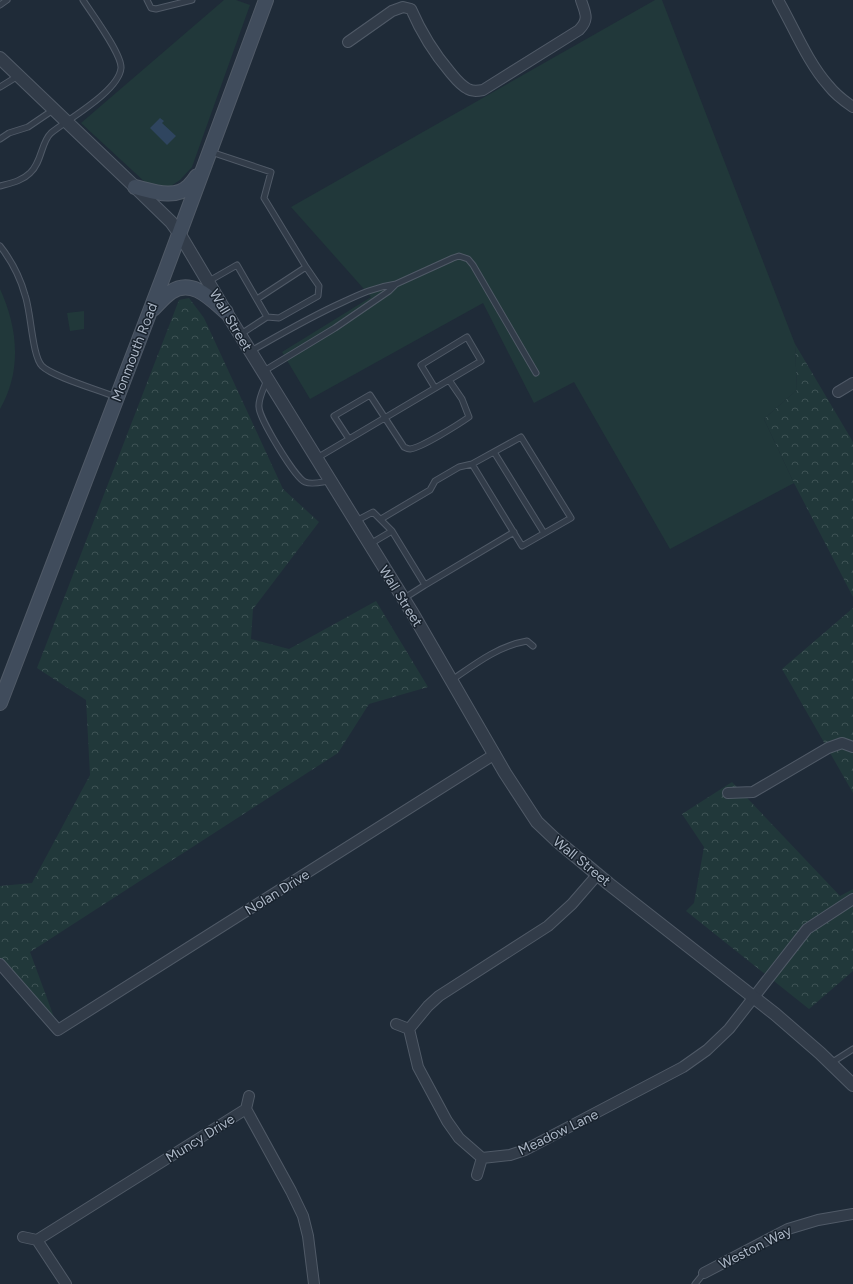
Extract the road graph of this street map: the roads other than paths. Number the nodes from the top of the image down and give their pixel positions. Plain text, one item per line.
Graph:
1 (7, 0) edge
2 (83, 0) edge
3 (147, 0) edge
4 (192, 0) edge
5 (266, 0) edge
6 (581, 0) edge
7 (778, 0) edge
8 (0, 5) edge
9 (348, 42) dead end
10 (0, 58) edge
11 (18, 75) junction
12 (0, 87) edge
13 (853, 107) edge
14 (54, 109) junction
15 (68, 122) junction
16 (0, 139) edge
17 (210, 151) junction
18 (203, 169) junction
19 (0, 186) edge
20 (135, 187) junction
21 (179, 233) junction
22 (0, 246) edge
23 (306, 267) junction
24 (208, 281) junction
25 (396, 284) junction
26 (257, 299) junction
27 (149, 312) junction
28 (226, 312) junction
29 (267, 317) junction
30 (240, 335) junction
31 (250, 351) junction
32 (536, 373) dead end
33 (265, 376) junction
34 (449, 380) junction
35 (853, 383) edge
36 (435, 388) junction
37 (838, 392) dead end
38 (117, 397) junction
39 (384, 418) junction
40 (349, 439) junction
41 (494, 452) junction
42 (316, 458) junction
43 (472, 464) junction
44 (330, 481) junction
45 (381, 520) junction
46 (355, 522) junction
47 (392, 531) junction
48 (514, 532) junction
49 (544, 533) junction
50 (369, 544) junction
51 (425, 585) junction
52 (403, 599) junction
53 (533, 646) dead end
54 (452, 680) junction
55 (0, 703) edge
56 (853, 747) edge
57 (495, 754) junction
58 (728, 793) dead end
59 (598, 874) junction
60 (853, 899) edge
61 (0, 964) edge
62 (754, 998) junction
63 (396, 1024) dead end
64 (409, 1029) junction
65 (853, 1049) edge
66 (831, 1063) junction
67 (852, 1082) edge
68 (249, 1096) dead end
69 (246, 1109) junction
70 (482, 1158) junction
71 (477, 1175) dead end
72 (853, 1214) edge
73 (23, 1237) dead end
74 (37, 1240) junction
75 (704, 1273) joint
76 (66, 1284) edge
77 (314, 1284) edge
78 (695, 1284) edge

1 - 8 lane
2 - 15 lane
3 - 4 lane
5 - 17 main road, Monmouth Road
6 - 9 street
7 - 13 street
10 - 11 street, Wall Street
11 - 12 lane
11 - 14 street, Wall Street
14 - 15 street, Wall Street
14 - 16 lane
15 - 19 lane
15 - 20 street, Wall Street
17 - 18 main road, Monmouth Road
17 - 23 lane
18 - 20 main road
18 - 21 main road, Monmouth Road
20 - 21 street, Wall Street
21 - 24 street, Wall Street
21 - 27 main road, Monmouth Road
22 - 38 lane
23 - 26 lane
23 - 29 lane
24 - 26 lane
24 - 28 street, Wall Street
25 - 31 lane
25 - 32 lane
25 - 33 lane
26 - 29 lane
27 - 28 main road
27 - 38 main road, Monmouth Road
28 - 30 street, Wall Street
29 - 30 lane
30 - 31 street, Wall Street
31 - 33 street, Wall Street
33 - 42 street, Wall Street
33 - 44 lane
34 - 36 lane
34 - 36 lane
34 - 39 lane
35 - 37 street
36 - 39 lane
38 - 55 main road, Monmouth Road
39 - 40 lane
39 - 40 lane
40 - 42 lane
41 - 43 lane
41 - 49 lane
41 - 49 lane
42 - 44 street, Wall Street
43 - 45 lane
43 - 48 lane
44 - 46 street, Wall Street
45 - 46 lane
45 - 47 lane
46 - 50 street, Wall Street
47 - 50 lane
47 - 51 lane
48 - 49 lane
48 - 51 lane
50 - 52 street, Wall Street
51 - 52 lane
52 - 54 street, Wall Street
53 - 54 lane
54 - 57 street, Wall Street
56 - 58 street
57 - 59 street, Wall Street
57 - 61 street, Nolan Drive
59 - 62 street, Wall Street
59 - 64 street
60 - 62 street, Meadow Lane
62 - 66 street, Wall Street
62 - 70 street, Meadow Lane
63 - 64 street
64 - 70 street
65 - 66 lane
66 - 67 street, Wall Street
68 - 69 street
69 - 74 street, Muncy Drive
69 - 77 street, Muncy Drive
70 - 71 street
72 - 75 street, Weston Way
73 - 74 street
74 - 76 street
75 - 78 lane

